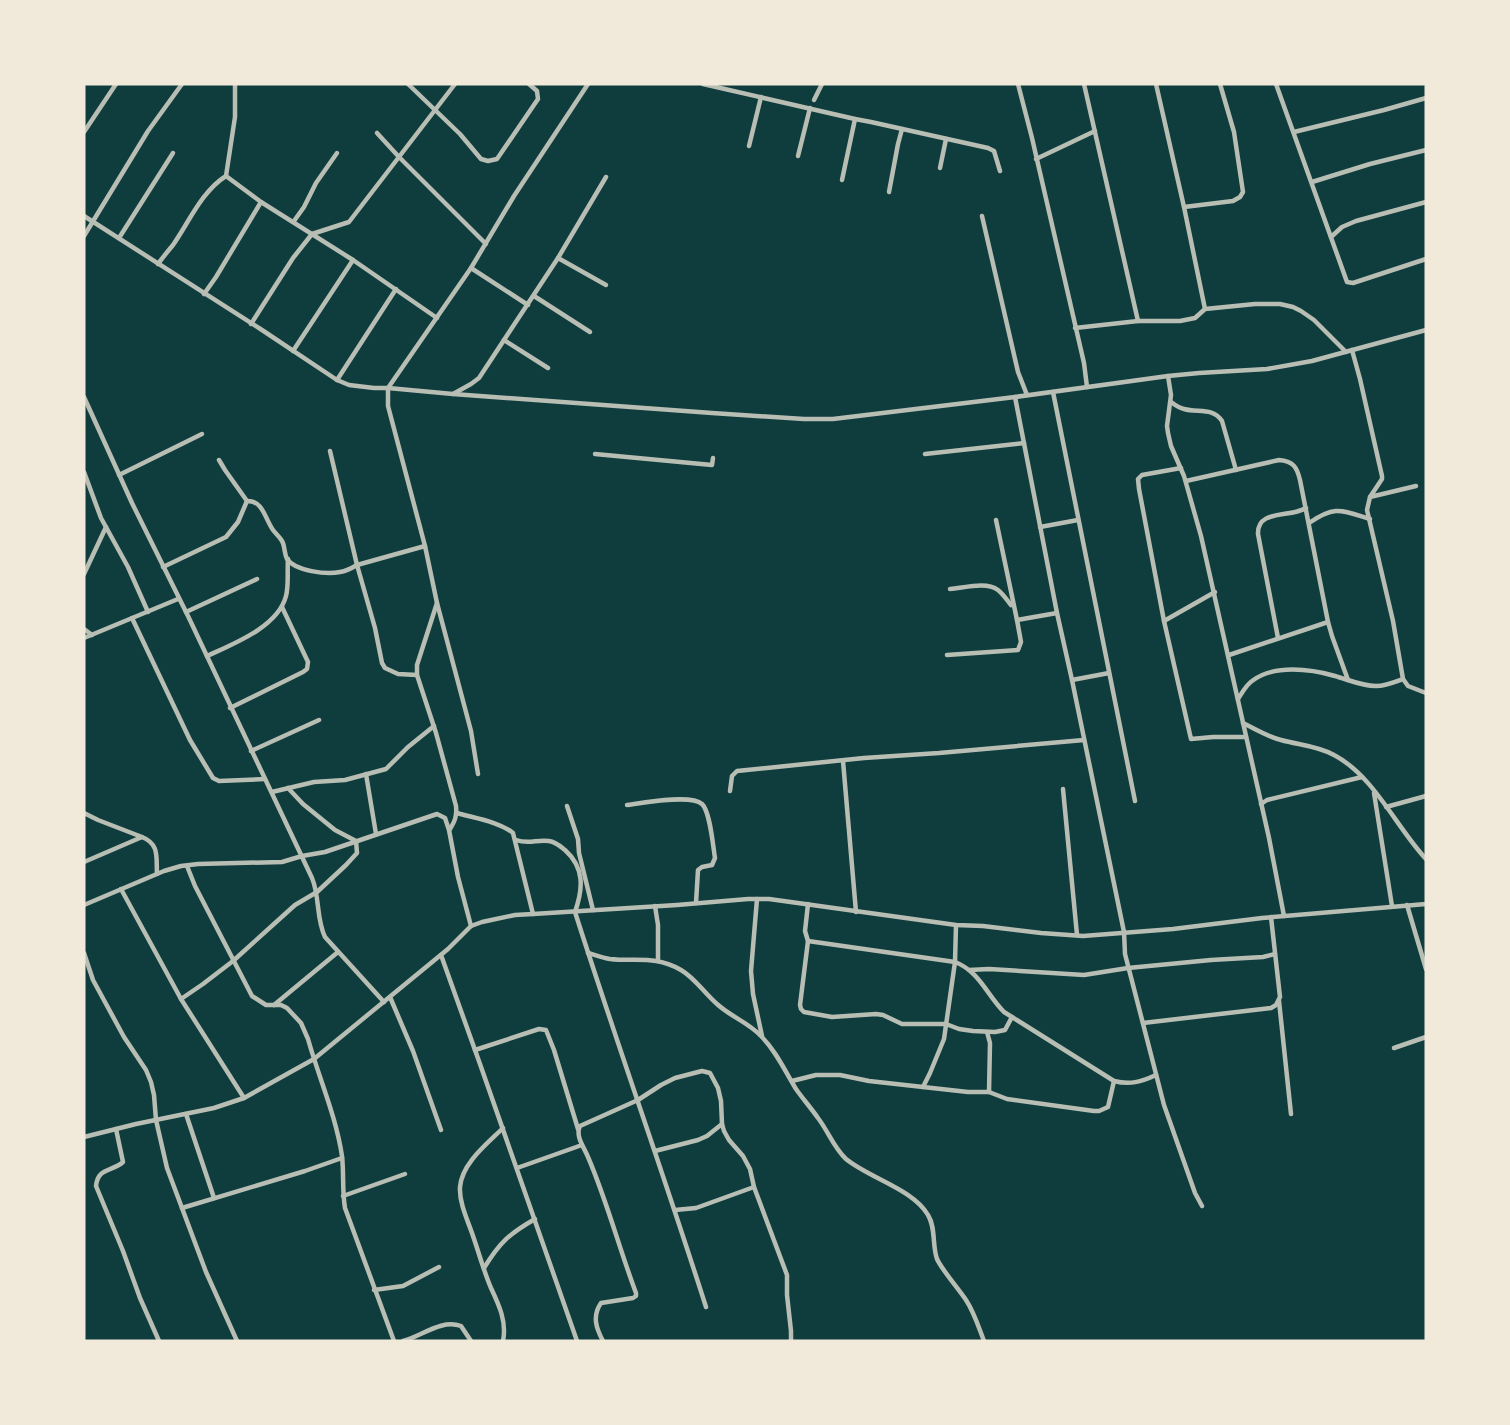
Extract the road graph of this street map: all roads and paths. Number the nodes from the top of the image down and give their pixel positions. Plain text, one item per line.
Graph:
1 (116, 84) edge
2 (182, 84) edge
3 (236, 84) edge
4 (408, 84) edge
5 (455, 84) edge
6 (528, 84) edge
7 (580, 84) edge
8 (588, 84) edge
9 (703, 84) edge
10 (822, 84) edge
11 (1017, 84) edge
12 (1084, 84) edge
13 (1156, 84) edge
14 (1220, 84) edge
15 (1276, 84) edge
16 (761, 97) junction
17 (1426, 98) edge
18 (814, 100) dead end
19 (810, 108) junction
20 (435, 109) junction
21 (855, 119) junction
22 (902, 129) junction
23 (1095, 131) junction
24 (84, 132) edge
25 (1294, 132) junction
26 (377, 133) dead end
27 (946, 139) junction
28 (749, 146) dead end
29 (1426, 150) edge
30 (173, 153) dead end
31 (337, 153) dead end
32 (798, 156) dead end
33 (399, 157) junction
34 (1036, 159) junction
35 (940, 168) dead end
36 (1000, 171) dead end
37 (226, 176) junction
38 (606, 177) dead end
39 (842, 180) dead end
40 (1312, 182) junction
41 (889, 192) dead end
42 (261, 202) junction
43 (1426, 202) edge
44 (1184, 207) junction
45 (84, 216) edge
46 (982, 216) dead end
47 (92, 221) junction
48 (294, 221) junction
49 (312, 234) junction
50 (84, 236) edge
51 (1332, 237) junction
52 (119, 238) junction
53 (486, 244) junction
54 (558, 258) junction
55 (1426, 259) edge
56 (353, 260) junction
57 (158, 264) junction
58 (471, 268) junction
59 (606, 285) dead end
60 (396, 289) junction
61 (204, 294) junction
62 (534, 296) junction
63 (528, 305) junction
64 (1205, 309) junction
65 (437, 318) junction
66 (1138, 321) junction
67 (251, 324) junction
68 (1075, 328) junction
69 (1426, 330) edge
70 (590, 332) dead end
71 (504, 340) junction
72 (1353, 350) junction
73 (293, 351) junction
74 (1346, 352) junction
75 (548, 368) dead end
76 (1168, 376) junction
77 (337, 380) junction
78 (1087, 387) junction
79 (388, 388) junction
80 (1053, 392) junction
81 (453, 394) junction
82 (1027, 395) junction
83 (84, 397) edge
84 (1015, 397) junction
85 (1171, 402) junction
86 (202, 434) dead end
87 (1024, 443) junction
88 (330, 451) dead end
89 (595, 454) dead end
90 (925, 454) dead end
91 (713, 458) dead end
92 (219, 460) dead end
93 (1181, 468) junction
94 (1236, 470) junction
95 (84, 472) edge
96 (119, 475) junction
97 (1186, 482) junction
98 (1416, 486) dead end
99 (1370, 497) junction
100 (247, 501) junction
101 (1306, 508) junction
102 (1370, 519) junction
103 (996, 520) dead end
104 (1078, 520) junction
105 (1309, 523) junction
106 (106, 527) junction
107 (1040, 527) junction
108 (425, 546) junction
109 (288, 559) junction
110 (357, 565) junction
111 (163, 567) junction
112 (84, 574) edge
113 (257, 579) dead end
114 (950, 589) dead end
115 (1215, 592) junction
116 (178, 599) junction
117 (437, 603) junction
118 (282, 607) junction
119 (1013, 607) junction
120 (148, 612) junction
121 (186, 612) junction
122 (1057, 613) junction
123 (132, 618) junction
124 (1017, 620) junction
125 (1164, 621) junction
126 (1328, 622) junction
127 (84, 629) edge
128 (92, 635) junction
129 (84, 638) edge
130 (1278, 638) junction
131 (948, 655) dead end
132 (1229, 655) junction
133 (207, 656) junction
134 (1109, 673) junction
135 (417, 675) junction
136 (1404, 679) junction
137 (1072, 680) junction
138 (1348, 680) junction
139 (1426, 693) edge
140 (1238, 699) junction
141 (230, 708) junction
142 (319, 720) dead end
143 (1243, 723) junction
144 (434, 726) junction
145 (1246, 736) junction
146 (1084, 740) junction
147 (251, 751) junction
148 (843, 761) junction
149 (366, 774) junction
150 (478, 774) dead end
151 (1362, 777) junction
152 (266, 779) junction
153 (288, 788) junction
154 (1063, 789) dead end
155 (1373, 790) junction
156 (730, 791) dead end
157 (272, 792) junction
158 (1426, 796) edge
159 (1135, 801) dead end
160 (1261, 804) junction
161 (627, 805) dead end
162 (567, 806) dead end
163 (1386, 807) junction
164 (84, 813) edge
165 (457, 813) junction
166 (449, 830) junction
167 (376, 834) junction
168 (141, 837) junction
169 (516, 840) junction
170 (356, 841) junction
171 (302, 856) junction
172 (1426, 859) edge
173 (84, 861) edge
174 (188, 866) junction
175 (157, 874) junction
176 (121, 889) junction
177 (317, 892) junction
178 (757, 899) junction
179 (696, 903) junction
180 (808, 904) junction
181 (1426, 904) edge
182 (84, 905) edge
183 (1407, 905) junction
184 (655, 906) junction
185 (1392, 906) junction
186 (593, 910) junction
187 (575, 912) junction
188 (856, 912) junction
189 (533, 914) junction
190 (1284, 916) junction
191 (1271, 917) junction
192 (956, 925) junction
193 (471, 926) junction
194 (1124, 932) junction
195 (1077, 935) junction
196 (808, 941) junction
197 (84, 952) edge
198 (338, 952) junction
199 (588, 953) junction
200 (1275, 954) junction
201 (441, 955) junction
202 (233, 961) junction
203 (658, 961) junction
204 (955, 962) junction
205 (1128, 968) junction
206 (1426, 969) edge
207 (969, 970) junction
208 (390, 997) junction
209 (182, 999) junction
210 (1279, 1001) junction
211 (384, 1002) junction
212 (274, 1005) junction
213 (1012, 1017) junction
214 (1143, 1023) junction
215 (946, 1024) junction
216 (987, 1032) junction
217 (762, 1036) junction
218 (1426, 1037) edge
219 (1394, 1048) dead end
220 (475, 1050) junction
221 (314, 1059) junction
222 (1156, 1075) junction
223 (792, 1081) junction
224 (1114, 1081) junction
225 (923, 1088) junction
226 (990, 1092) junction
227 (244, 1098) junction
228 (638, 1100) junction
229 (186, 1114) junction
230 (1290, 1114) dead end
231 (156, 1120) junction
232 (722, 1124) junction
233 (503, 1128) junction
234 (116, 1129) junction
235 (578, 1129) junction
236 (441, 1130) dead end
237 (84, 1137) edge
238 (582, 1145) junction
239 (655, 1151) junction
240 (342, 1158) junction
241 (517, 1168) junction
242 (405, 1174) dead end
243 (754, 1187) junction
244 (343, 1196) junction
245 (214, 1198) junction
246 (1202, 1206) dead end
247 (182, 1208) junction
248 (675, 1210) junction
249 (535, 1219) junction
250 (439, 1267) dead end
251 (484, 1268) junction
252 (374, 1290) junction
253 (706, 1307) dead end
254 (159, 1341) edge
255 (237, 1341) edge
256 (394, 1341) edge
257 (403, 1341) edge
258 (471, 1341) edge
259 (503, 1341) edge
260 (577, 1341) edge
261 (581, 1341) edge
262 (603, 1341) edge
263 (791, 1341) edge
264 (984, 1341) edge

1 - 24 street
2 - 47 street
3 - 37 street
4 - 20 street
5 - 20 street
6 - 20 street
7 - 8 street
8 - 53 street
9 - 16 street
10 - 18 street
11 - 34 street
12 - 23 street
13 - 44 street
14 - 44 street
15 - 25 street
16 - 19 street
16 - 28 street
17 - 25 street
19 - 21 street
19 - 32 street
20 - 33 street
21 - 22 street
21 - 39 street
22 - 27 street
22 - 41 street
23 - 34 street
23 - 66 street
25 - 40 street
26 - 33 street
27 - 35 street
27 - 36 street
29 - 40 street
30 - 52 street
31 - 48 street
33 - 49 street
33 - 53 street
34 - 68 street
37 - 42 street
37 - 57 street
38 - 54 street
40 - 51 street
42 - 48 street
42 - 61 street
43 - 51 street
44 - 64 street
45 - 47 street
46 - 82 street
47 - 50 street
47 - 52 street
48 - 49 street
49 - 56 street
49 - 67 street
51 - 55 street
52 - 57 street
53 - 58 street
54 - 59 street
54 - 62 street
56 - 60 street
56 - 73 street
57 - 61 street
58 - 63 street
58 - 65 street
60 - 65 street
60 - 77 street
61 - 67 street
62 - 63 street
62 - 70 street
63 - 71 street
64 - 66 street
64 - 74 street
65 - 79 street
66 - 68 street
67 - 73 street
68 - 78 street
69 - 72 street
71 - 75 street
71 - 81 street
72 - 74 street
72 - 99 street
73 - 77 street
74 - 76 street
76 - 78 street
76 - 85 street
77 - 79 street
78 - 80 street
79 - 81 street
79 - 108 street
80 - 82 street
80 - 104 street
81 - 84 street
82 - 84 street
83 - 96 street
84 - 87 street
85 - 93 street
85 - 94 street
86 - 96 street
87 - 90 street
87 - 107 street
88 - 110 street
89 - 91 street
92 - 100 street
93 - 97 street
93 - 125 street
94 - 97 street
94 - 101 street
95 - 106 street
96 - 111 street
97 - 115 street
98 - 99 street
99 - 102 street
100 - 109 street
100 - 111 street
101 - 105 street
101 - 130 street
102 - 105 street
102 - 136 street
103 - 119 street
104 - 107 street
104 - 134 street
105 - 126 street
106 - 112 street
106 - 120 street
107 - 122 street
108 - 110 street
108 - 117 street
109 - 110 street
109 - 118 street
110 - 135 street
111 - 116 street
113 - 121 street
114 - 119 street
115 - 125 street
115 - 132 street
116 - 120 street
116 - 121 street
117 - 135 street
117 - 150 street
118 - 133 street
118 - 141 street
119 - 124 street
120 - 123 street
121 - 133 street
122 - 124 street
122 - 137 street
123 - 128 street
123 - 152 street
124 - 131 street
125 - 145 street
126 - 130 street
126 - 138 street
127 - 128 street
128 - 129 street
130 - 132 street
132 - 140 street
133 - 141 street
134 - 137 street
134 - 159 street
135 - 144 street
136 - 138 street
136 - 139 street
137 - 146 street
138 - 140 street
140 - 143 street
141 - 147 street
142 - 147 street
143 - 145 street
143 - 151 street
144 - 149 street
144 - 165 street
145 - 160 street
146 - 148 street
146 - 194 street
147 - 152 street
148 - 156 street
148 - 188 street
149 - 153 street
149 - 167 street
151 - 155 street
151 - 160 street
152 - 157 street
153 - 157 street
153 - 170 street
154 - 195 street
155 - 163 street
155 - 185 street
157 - 171 street
158 - 163 street
160 - 190 street
161 - 179 street
162 - 186 street
163 - 172 street
164 - 168 street
165 - 166 street
165 - 169 street
166 - 167 street
166 - 193 street
167 - 170 street
168 - 173 street
168 - 175 street
169 - 187 street
169 - 189 street
170 - 171 street
170 - 177 street
171 - 174 street
171 - 177 street
174 - 175 street
174 - 202 street
175 - 176 street
176 - 182 street
176 - 209 street
177 - 198 street
177 - 202 street
178 - 179 street
178 - 180 street
178 - 217 street
179 - 184 street
180 - 188 street
180 - 196 street
181 - 183 street
183 - 185 street
183 - 206 street
184 - 186 street
184 - 203 street
185 - 190 street
186 - 187 street
187 - 189 street
187 - 199 street
188 - 192 street
189 - 193 street
190 - 191 street
191 - 194 street
191 - 200 street
192 - 195 street
192 - 204 street
193 - 201 street
194 - 195 street
194 - 205 street
196 - 204 street
196 - 215 street
197 - 231 street
198 - 211 street
198 - 212 street
199 - 203 street
199 - 228 street
200 - 205 street
200 - 210 street
201 - 208 street
201 - 220 street
202 - 209 street
202 - 212 street
203 - 217 street
204 - 207 street
204 - 215 street
205 - 207 street
205 - 214 street
207 - 213 street
208 - 211 street
208 - 236 street
209 - 227 street
210 - 214 street
210 - 230 street
211 - 221 street
212 - 221 street
213 - 216 street
213 - 224 street
214 - 222 street
215 - 216 street
215 - 225 street
216 - 226 street
217 - 223 street
218 - 219 street
220 - 233 street
220 - 235 street
221 - 227 street
221 - 240 street
222 - 224 street
222 - 246 street
223 - 225 street
223 - 264 street
224 - 226 street
225 - 226 street
227 - 229 street
228 - 232 street
228 - 235 street
228 - 239 street
229 - 231 street
229 - 245 street
231 - 234 street
231 - 247 street
232 - 239 street
232 - 243 street
233 - 241 street
233 - 251 street
234 - 237 street
234 - 254 street
235 - 238 street
238 - 241 street
238 - 262 street
239 - 248 street
240 - 244 street
240 - 245 street
241 - 249 street
242 - 244 street
243 - 248 street
243 - 263 street
244 - 252 street
245 - 247 street
247 - 255 street
248 - 253 street
249 - 251 street
249 - 260 street
250 - 252 street
251 - 259 street
252 - 256 street
257 - 258 street
260 - 261 street

